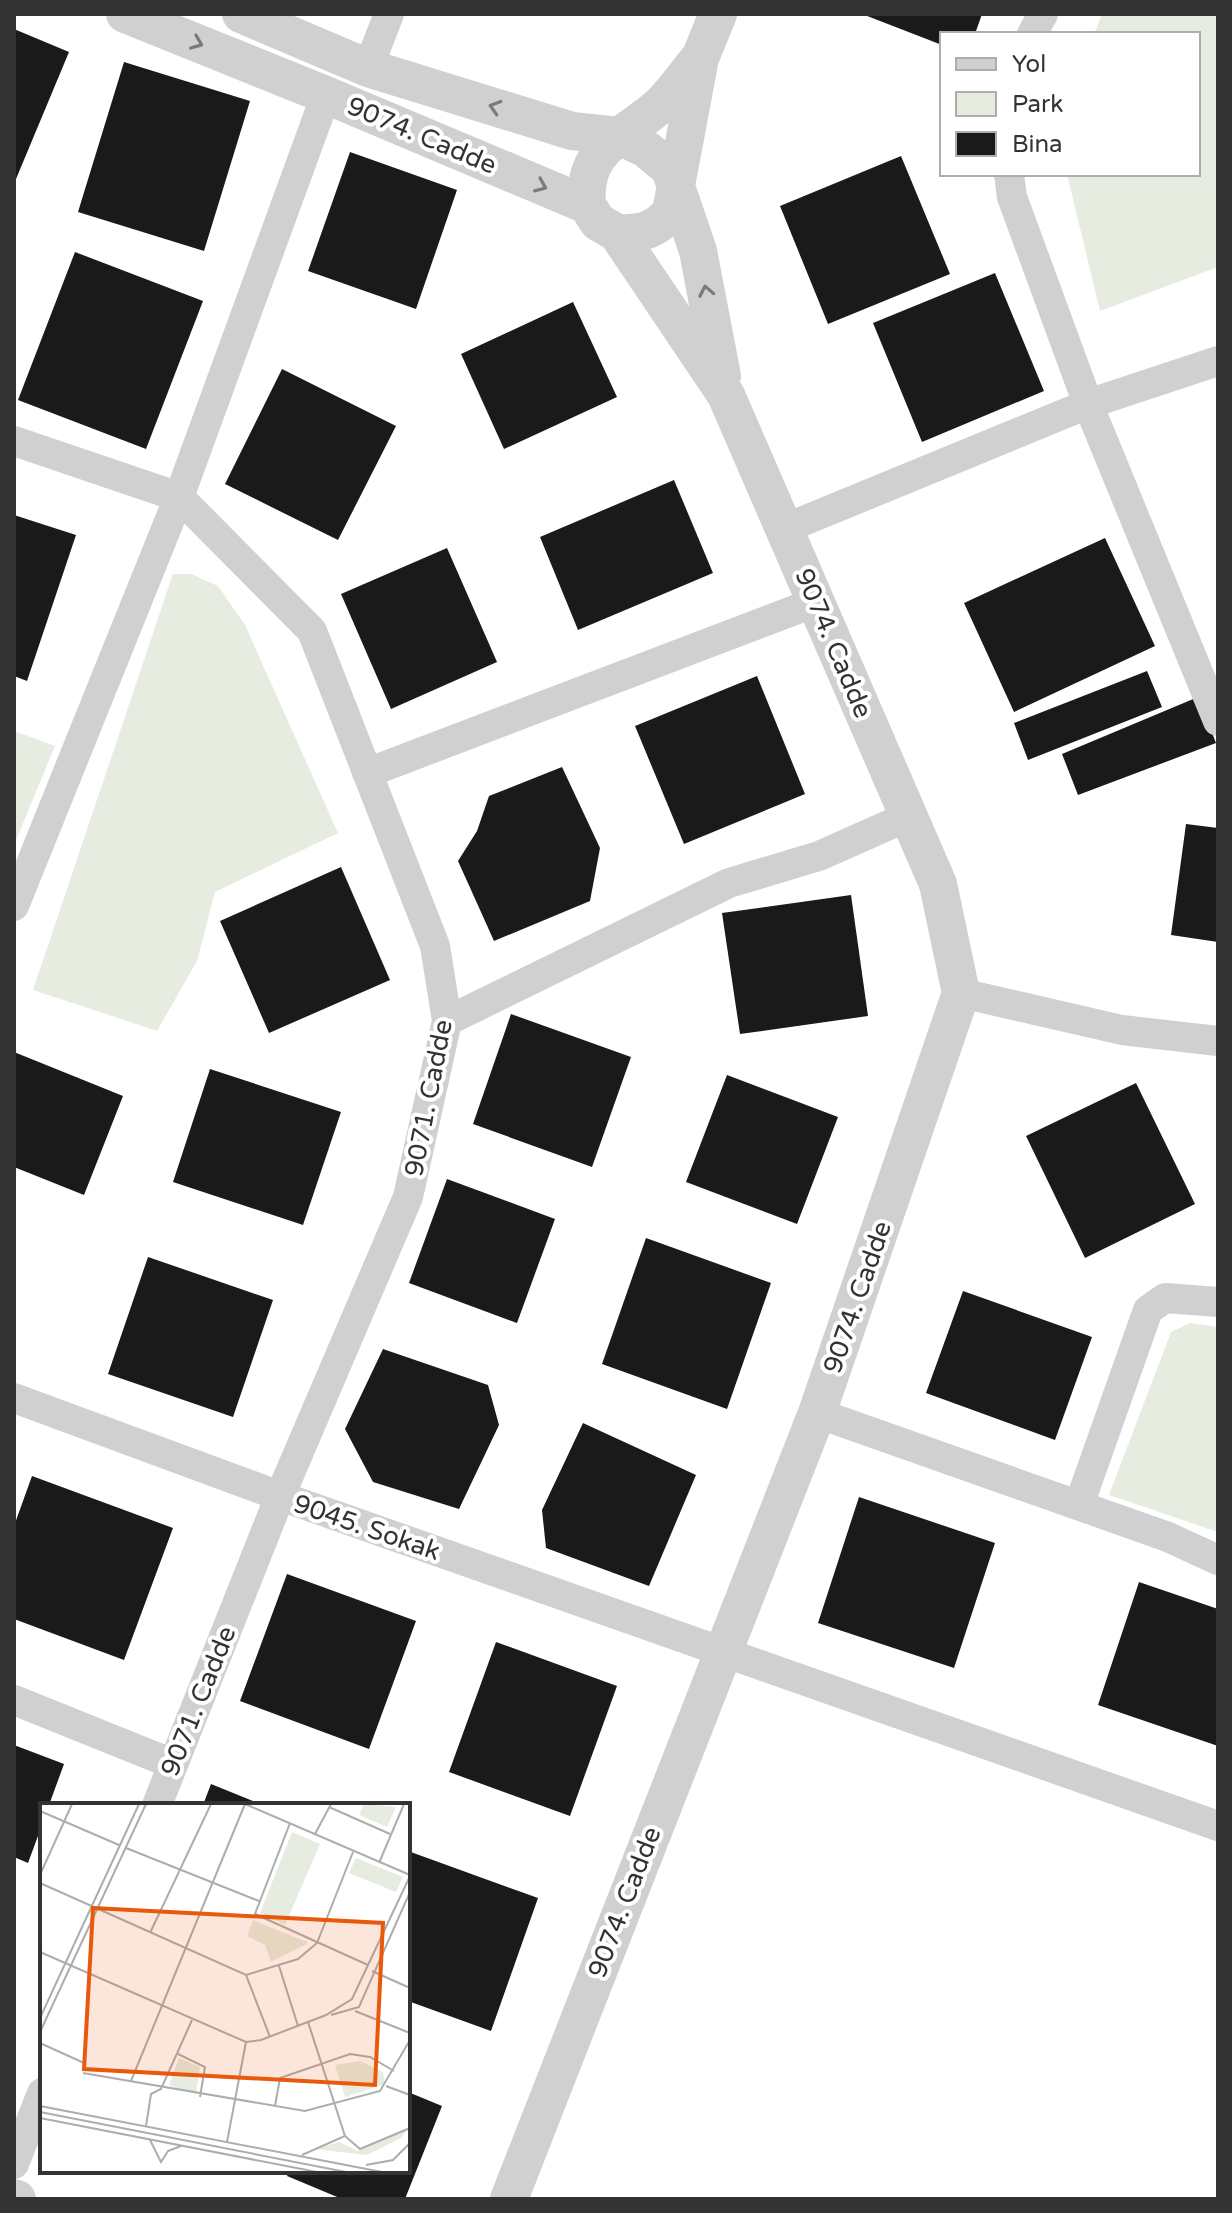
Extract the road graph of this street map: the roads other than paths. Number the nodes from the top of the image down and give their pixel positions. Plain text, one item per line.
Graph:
1 (125, 14) edge
2 (241, 14) edge
3 (389, 14) edge
4 (718, 14) edge
5 (1043, 14) edge
6 (1033, 32) edge
7 (700, 58) junction
8 (368, 68) junction
9 (326, 95) junction
10 (619, 136) junction
11 (1009, 176) edge
12 (677, 191) junction
13 (587, 205) junction
14 (617, 233) junction
15 (1218, 361) edge
16 (726, 395) junction
17 (1088, 404) junction
18 (14, 441) edge
19 (179, 497) junction
20 (784, 529) junction
21 (816, 602) junction
22 (1218, 721) edge
23 (367, 773) junction
24 (909, 816) junction
25 (14, 906) edge
26 (961, 993) junction
27 (447, 1021) junction
28 (1218, 1041) edge
29 (1218, 1302) edge
30 (14, 1398) edge
31 (817, 1413) junction
32 (280, 1496) junction
33 (1079, 1505) junction
34 (1218, 1560) edge
35 (722, 1652) junction
36 (14, 1700) edge
37 (173, 1764) junction
38 (158, 1803) edge
39 (1218, 1826) edge
40 (40, 2098) edge
41 (14, 2164) edge
42 (509, 2199) edge

1 -> 9 street, 9074. Cadde
2 - 8 street, 9074. Cadde
3 - 8 street
4 - 7 street
5 - 6 street
7 - 10 street
7 - 12 street
10 -> 8 street, 9074. Cadde
9 -> 13 street, 9074. Cadde
9 - 19 street
10 - 12 street, 9074. Cadde
10 - 13 street
11 - 17 street
12 - 14 street
16 -> 12 street, 9074. Cadde
13 - 14 street, 9074. Cadde
14 - 16 street, 9074. Cadde
15 - 17 street
16 - 20 street, 9074. Cadde
17 - 20 street
17 - 22 street
18 - 19 street, 9071. Cadde
19 - 23 street, 9071. Cadde
19 - 25 street
20 - 21 street, 9074. Cadde
21 - 23 street
21 - 24 street, 9074. Cadde
23 - 27 street, 9071. Cadde
24 - 26 street, 9074. Cadde
24 - 27 street
26 - 28 street
26 - 31 street, 9074. Cadde
27 - 32 street, 9071. Cadde
29 - 33 street
30 - 32 street, 9045. Sokak
31 - 33 street
31 - 35 street, 9074. Cadde
32 - 35 street, 9045. Sokak
32 - 37 street, 9071. Cadde
33 - 34 street
35 - 39 street, 9045. Sokak
35 - 42 street, 9074. Cadde
36 - 37 street
37 - 38 street, 9071. Cadde
40 - 41 street

